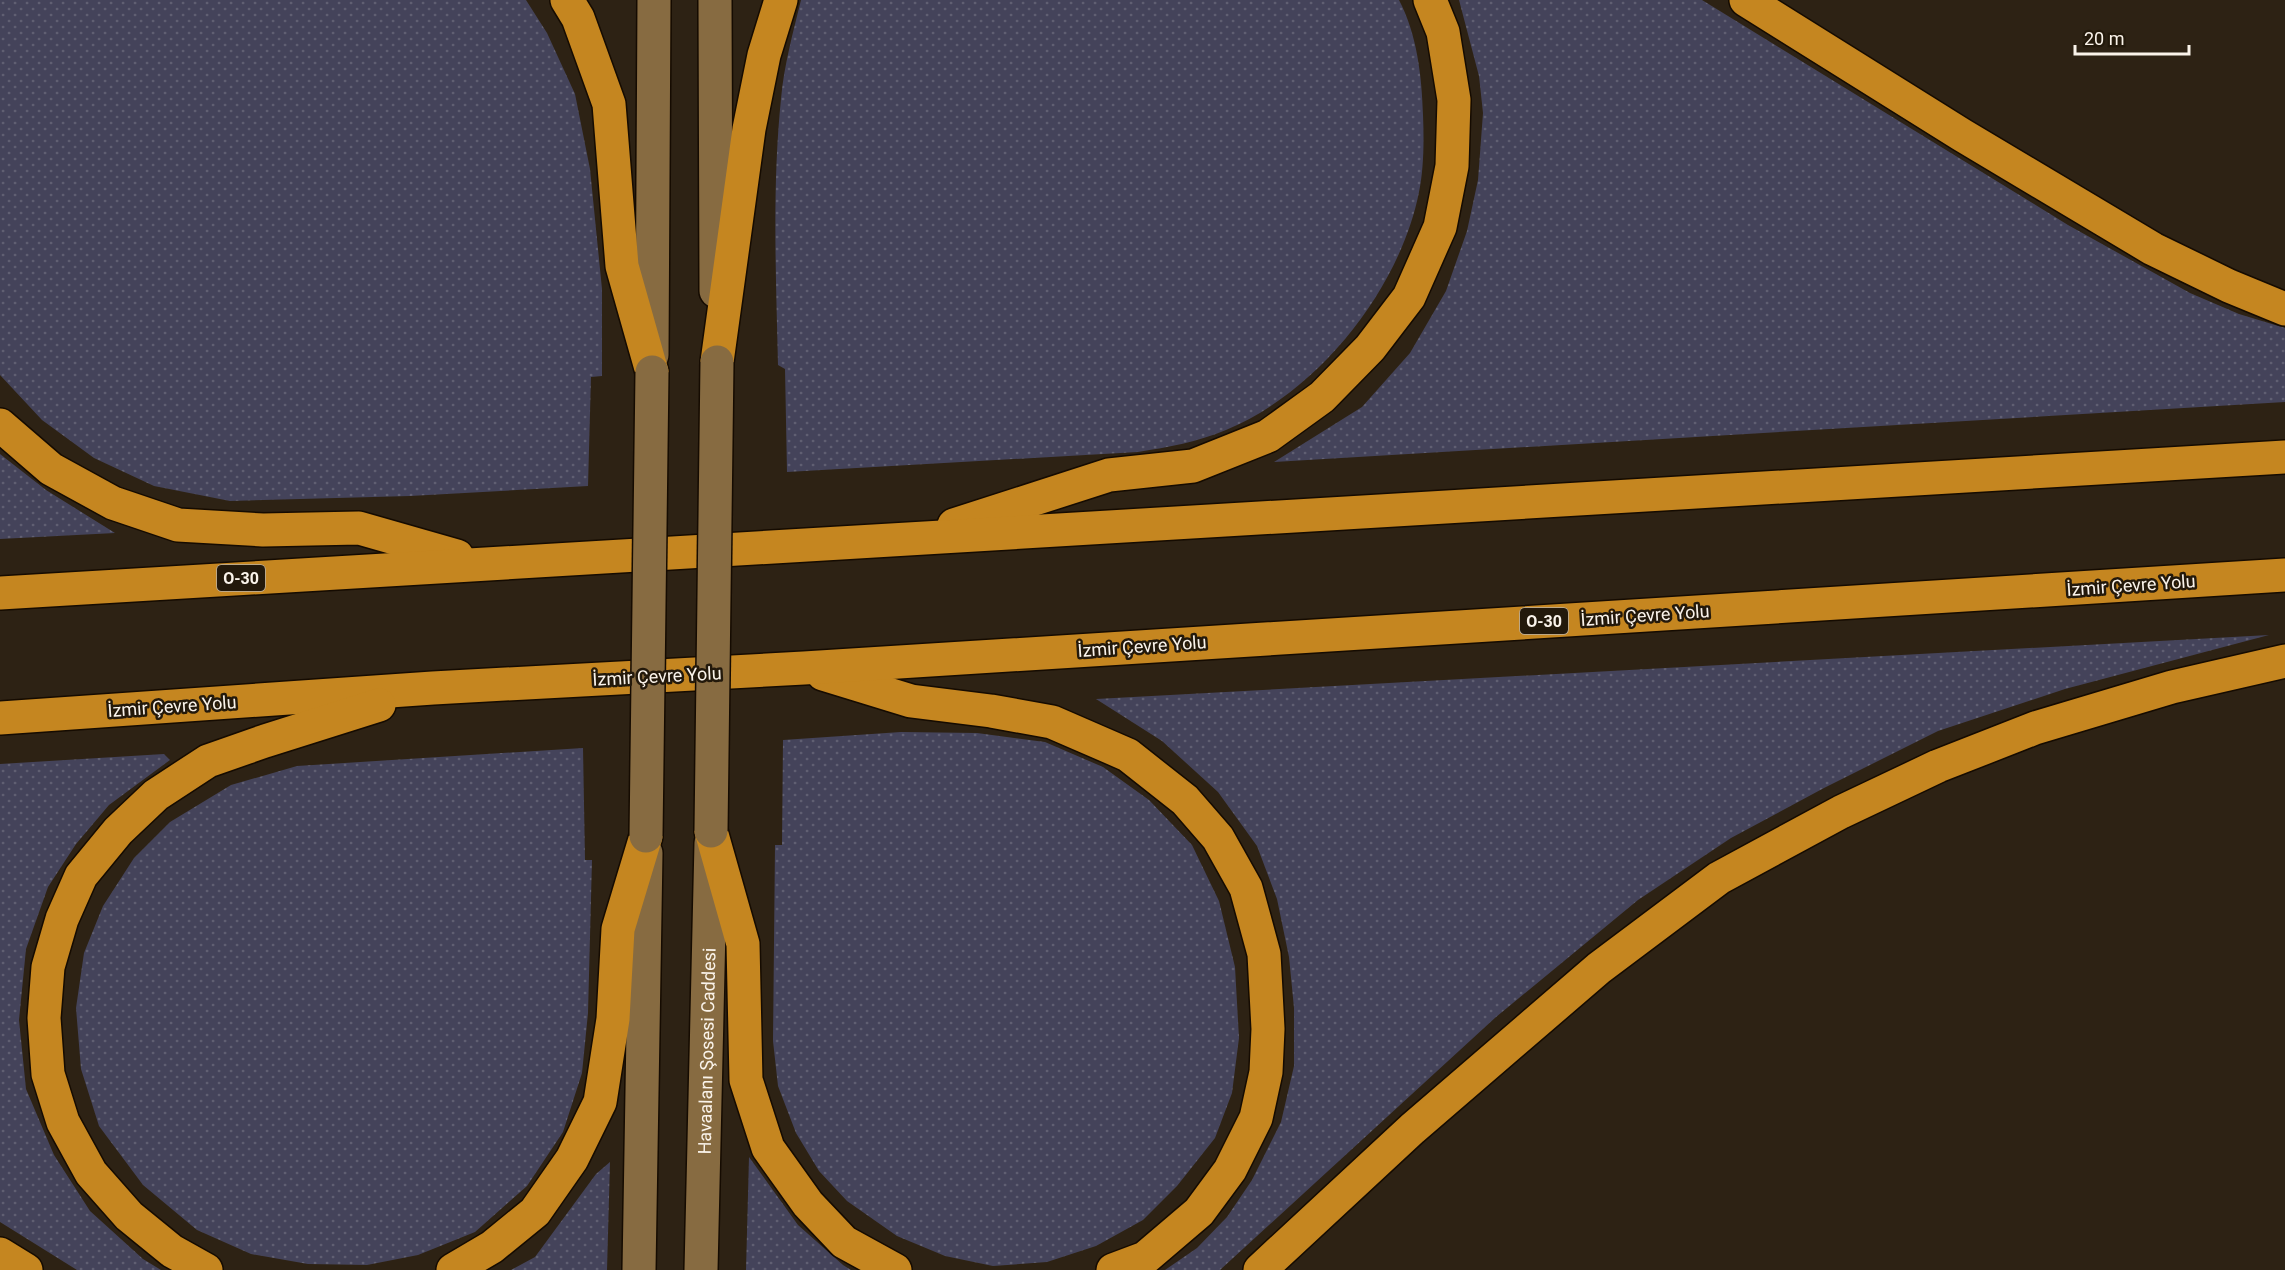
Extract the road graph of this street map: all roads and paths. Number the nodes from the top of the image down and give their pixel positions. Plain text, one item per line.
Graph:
1 (567, 0) edge
2 (654, 0) edge
3 (715, 0) edge
4 (781, 0) edge
5 (1431, 0) edge
6 (1746, 0) edge
7 (2285, 309) edge
8 (717, 362) junction
9 (652, 372) junction
10 (0, 425) edge
11 (2285, 457) edge
12 (906, 540) junction
13 (482, 563) junction
14 (2285, 575) edge
15 (0, 592) edge
16 (2285, 662) edge
17 (804, 668) junction
18 (433, 688) junction
19 (0, 717) edge
20 (711, 831) junction
21 (646, 837) junction
22 (0, 1254) edge
23 (26, 1270) edge
24 (206, 1270) edge
25 (453, 1270) edge
26 (639, 1270) edge
27 (701, 1270) edge
28 (895, 1270) edge
29 (1113, 1270) edge
30 (1260, 1270) edge

1 - 9 highway
2 - 9 main road
3 - 8 main road, Havaalanı Şosesi Caddesi
4 - 8 highway
5 - 12 highway
6 - 7 highway
8 - 20 main road, Havaalanı Şosesi Caddesi, bridge
9 - 21 main road, bridge
10 - 13 highway
11 - 12 highway, O-30
12 - 13 highway, O-30
13 - 15 highway, O-30
14 - 17 highway, İzmir Çevre Yolu / O-30
16 - 30 highway
17 - 18 highway, İzmir Çevre Yolu / O-30
17 - 29 highway
18 - 19 highway, İzmir Çevre Yolu / O-30
18 - 24 highway
20 - 27 main road, Havaalanı Şosesi Caddesi
20 - 28 highway
21 - 25 highway
21 - 26 main road
22 - 23 highway

